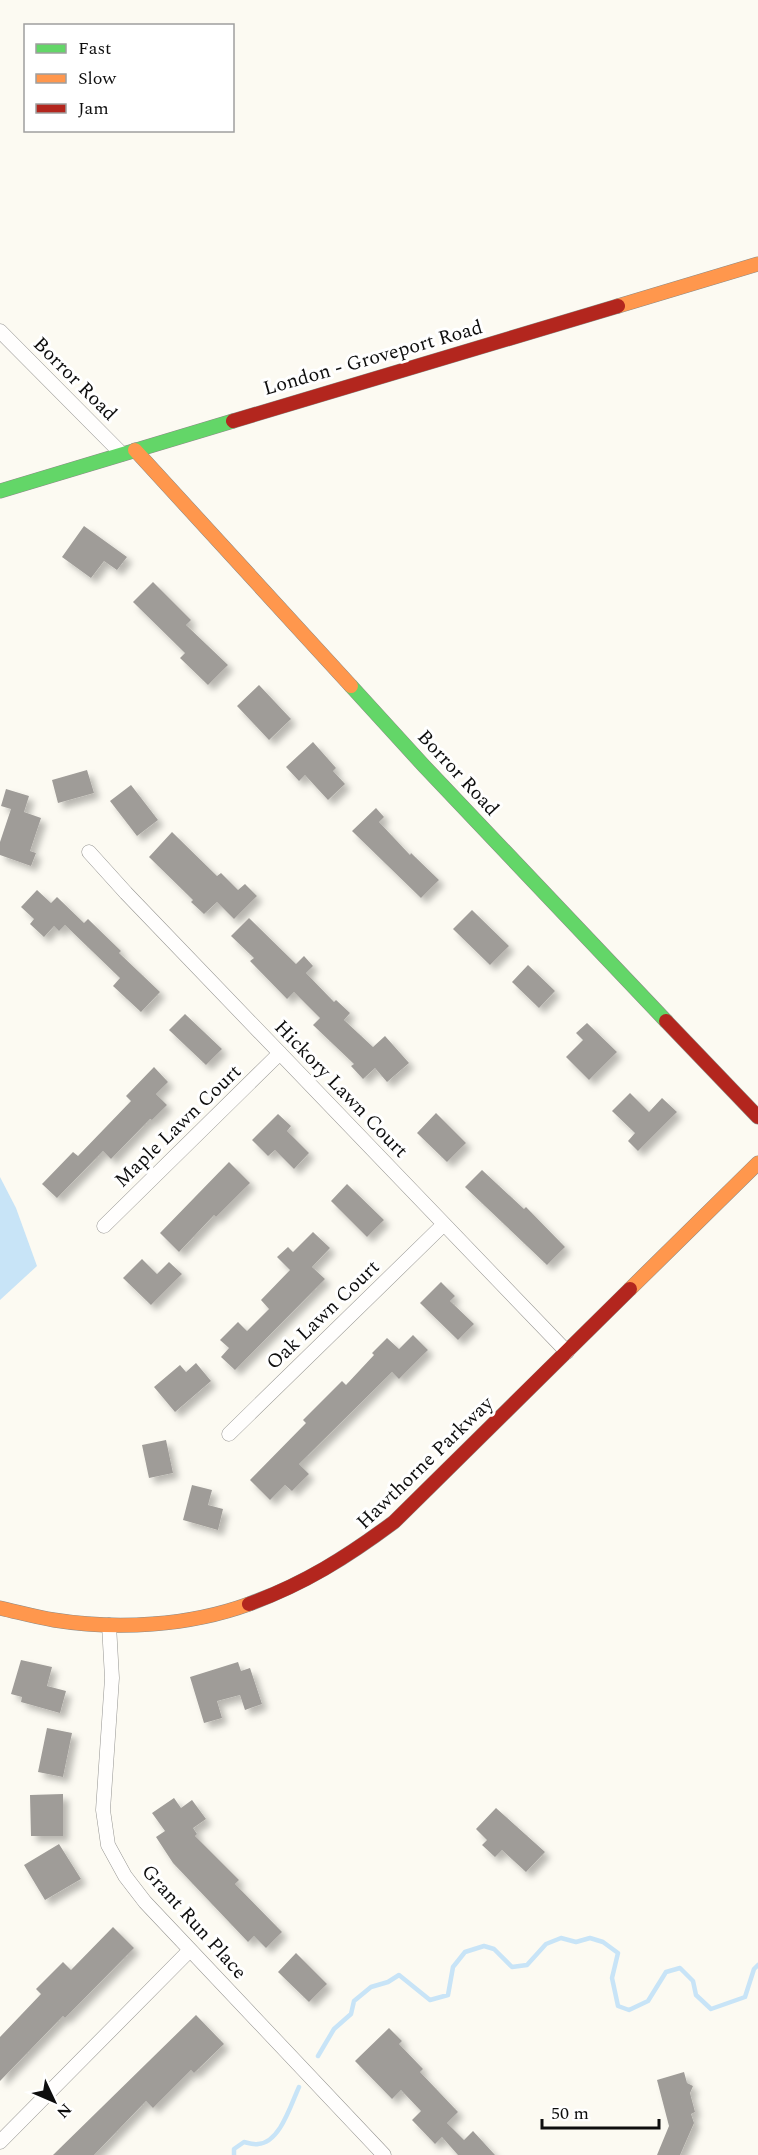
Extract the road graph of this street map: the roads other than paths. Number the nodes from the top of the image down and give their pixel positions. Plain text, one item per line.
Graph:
1 (758, 264) edge
2 (0, 331) edge
3 (128, 452) junction
4 (0, 491) edge
5 (89, 852) dead end
6 (280, 1053) junction
7 (758, 1117) edge
8 (758, 1163) edge
9 (444, 1224) junction
10 (104, 1226) dead end
11 (567, 1352) junction
12 (229, 1434) dead end
13 (0, 1608) edge
14 (109, 1625) junction
15 (190, 1950) junction
16 (0, 2142) edge
17 (384, 2155) edge

1 - 3 street, London - Groveport Road
2 - 3 street, Borror Road
3 - 4 street, London - Groveport Road
3 - 7 street, Borror Road
5 - 6 street, Hickory Lawn Court
6 - 9 street, Hickory Lawn Court
6 - 10 street, Maple Lawn Court
8 - 11 street, Hawthorne Parkway
9 - 11 street, Hickory Lawn Court
9 - 12 street, Oak Lawn Court
11 - 14 street, Hawthorne Parkway
13 - 14 street, Hawthorne Parkway
14 - 15 street, Grant Run Place
15 - 16 street
15 - 17 street, Grant Run Place

